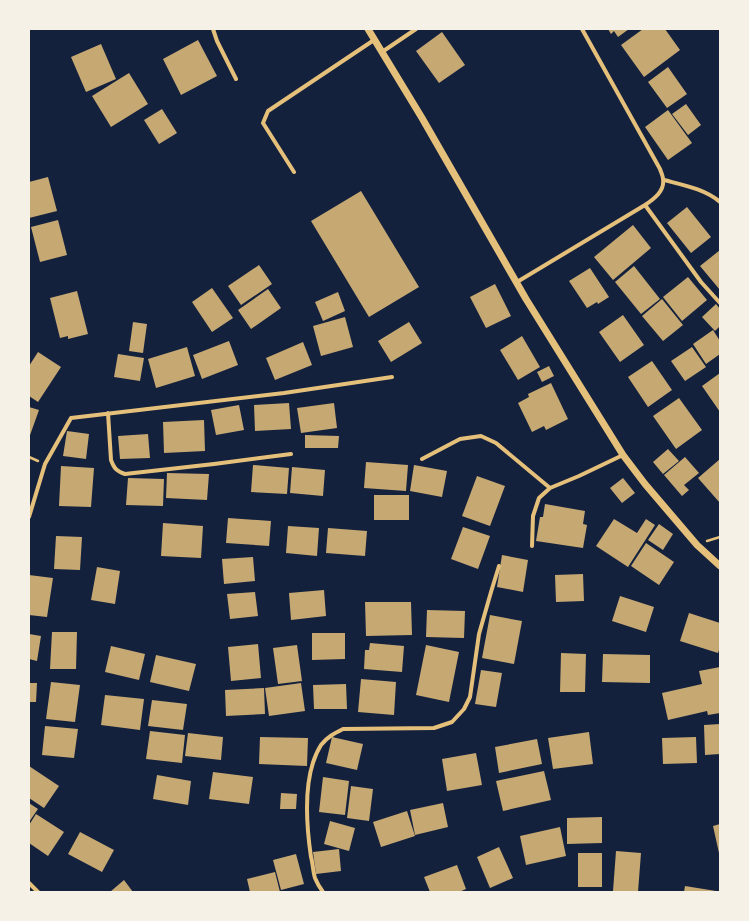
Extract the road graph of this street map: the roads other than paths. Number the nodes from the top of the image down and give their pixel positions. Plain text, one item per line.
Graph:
1 (213, 29) edge
2 (368, 29) edge
3 (416, 29) edge
4 (582, 29) edge
5 (374, 40) junction
6 (382, 53) junction
7 (236, 78) dead end
8 (294, 172) dead end
9 (664, 180) junction
10 (720, 202) edge
11 (645, 205) junction
12 (517, 282) junction
13 (720, 303) edge
14 (392, 377) dead end
15 (108, 413) junction
16 (291, 454) dead end
17 (623, 455) junction
18 (422, 459) dead end
19 (550, 488) junction
20 (29, 517) edge
21 (532, 546) dead end
22 (499, 566) dead end
23 (720, 566) edge
24 (29, 883) edge
25 (38, 892) edge
26 (322, 892) edge

1 - 7 street
2 - 5 street
3 - 6 street
4 - 9 street
5 - 6 street
5 - 8 street
6 - 12 street
9 - 10 street
9 - 11 street
11 - 12 street
11 - 13 street
12 - 17 street
14 - 15 street
15 - 16 street
15 - 20 street
17 - 19 street
17 - 23 street
18 - 19 street
19 - 21 street
22 - 26 street
24 - 25 street

